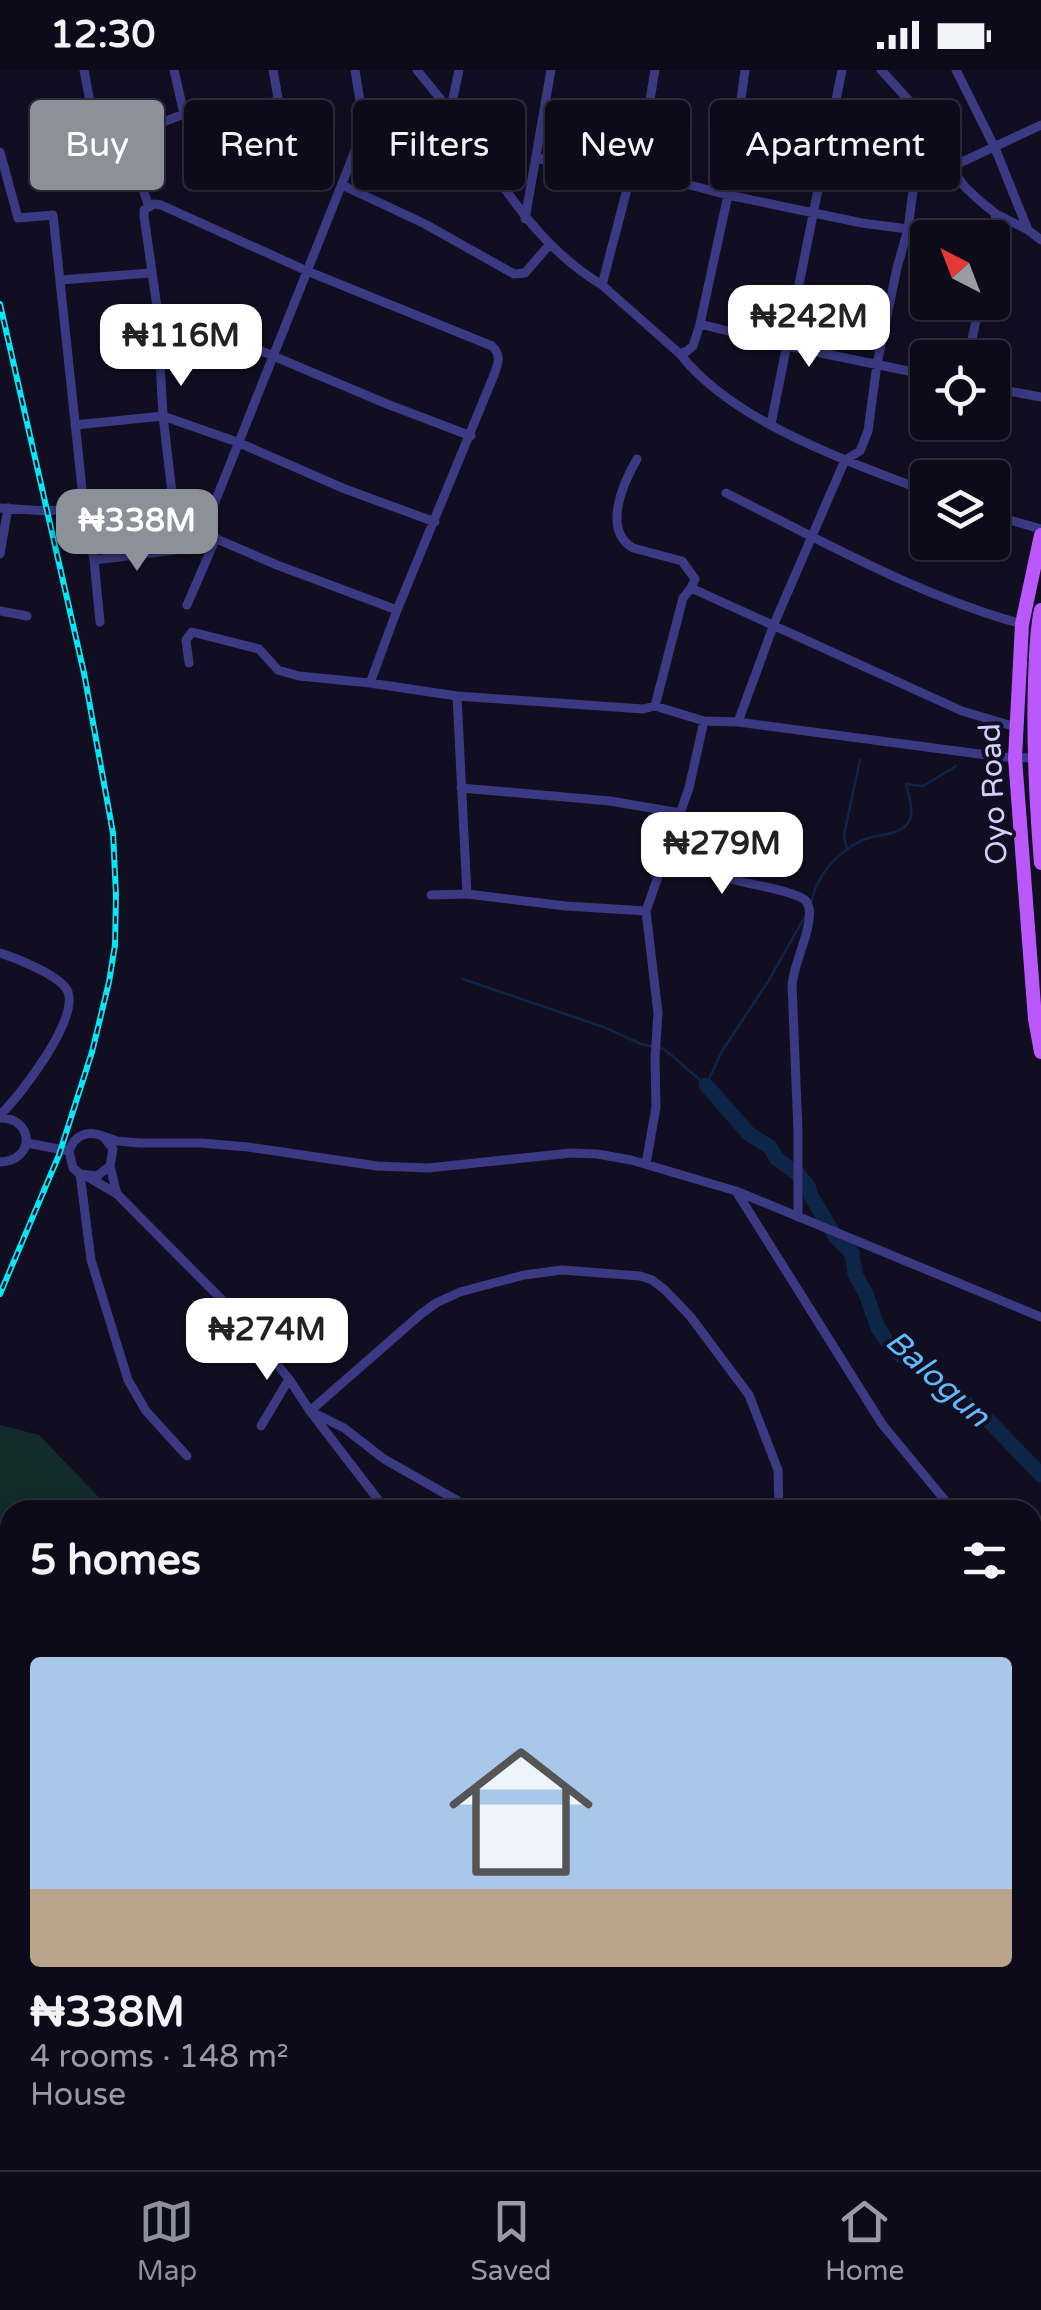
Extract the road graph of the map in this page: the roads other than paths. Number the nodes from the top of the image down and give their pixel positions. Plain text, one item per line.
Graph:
1 (84, 70) edge
2 (174, 70) edge
3 (272, 70) edge
4 (354, 70) edge
5 (417, 70) edge
6 (459, 70) edge
7 (550, 70) edge
8 (655, 70) edge
9 (745, 70) edge
10 (842, 70) edge
11 (881, 70) edge
12 (956, 70) edge
13 (90, 100) edge
14 (276, 100) edge
15 (441, 100) edge
16 (453, 100) edge
17 (650, 100) edge
18 (908, 100) edge
19 (184, 114) joint
20 (164, 122) edge
21 (1041, 125) edge
22 (996, 148) junction
23 (0, 152) edge
24 (536, 158) junction
25 (545, 160) edge
26 (960, 163) edge
27 (960, 180) edge
28 (690, 184) edge
29 (342, 185) junction
30 (143, 190) edge
31 (505, 190) edge
32 (627, 190) edge
33 (913, 190) edge
34 (728, 194) junction
35 (149, 207) junction
36 (815, 213) junction
37 (996, 214) junction
38 (525, 219) junction
39 (995, 220) edge
40 (908, 229) junction
41 (1028, 230) junction
42 (1041, 240) edge
43 (550, 245) junction
44 (307, 271) junction
45 (150, 273) junction
46 (61, 280) junction
47 (602, 286) junction
48 (157, 307) junction
49 (700, 324) junction
50 (787, 346) junction
51 (680, 354) junction
52 (274, 356) junction
53 (877, 364) junction
54 (910, 371) edge
55 (1010, 391) edge
56 (1041, 396) edge
57 (163, 416) junction
58 (771, 424) junction
59 (75, 425) junction
60 (471, 436) junction
61 (238, 442) junction
62 (637, 459) dead end
63 (845, 460) junction
64 (910, 485) edge
65 (726, 493) dead end
66 (84, 507) junction
67 (4, 508) edge
68 (175, 521) junction
69 (1010, 521) edge
70 (435, 522) junction
71 (203, 532) junction
72 (1041, 532) edge
73 (812, 536) junction
74 (216, 538) junction
75 (0, 554) edge
76 (94, 560) junction
77 (691, 588) junction
78 (187, 605) dead end
79 (397, 610) junction
80 (1041, 610) edge
81 (0, 611) edge
82 (27, 616) dead end
83 (100, 622) dead end
84 (774, 624) junction
85 (1022, 624) junction
86 (189, 663) dead end
87 (370, 683) junction
88 (457, 696) junction
89 (1038, 696) edge
90 (656, 706) junction
91 (704, 721) junction
92 (738, 722) junction
93 (1016, 728) junction
94 (1014, 758) junction
95 (1034, 758) junction
96 (1038, 779) edge
97 (462, 788) junction
98 (680, 813) junction
99 (667, 849) junction
100 (1040, 851) edge
101 (1041, 863) edge
102 (467, 894) junction
103 (431, 895) dead end
104 (646, 911) junction
105 (0, 953) edge
106 (1041, 1052) edge
107 (18, 1098) junction
108 (0, 1116) edge
109 (18, 1122) junction
110 (103, 1136) junction
111 (26, 1143) junction
112 (140, 1144) junction
113 (69, 1151) junction
114 (0, 1162) edge
115 (112, 1162) junction
116 (646, 1164) junction
117 (84, 1175) junction
118 (736, 1191) junction
119 (117, 1194) junction
120 (798, 1217) junction
121 (1041, 1318) edge
122 (289, 1379) junction
123 (310, 1411) junction
124 (261, 1426) dead end
125 (187, 1456) dead end
126 (378, 1500) edge
127 (458, 1500) edge
128 (780, 1500) edge
129 (945, 1500) edge

1 - 13 street
2 - 19 street
3 - 14 street
4 - 29 street
5 - 15 street
6 - 16 street
7 - 24 street
8 - 17 street
9 - 34 street
10 - 36 street
11 - 18 street
12 - 22 street
19 - 20 street
21 - 22 street
22 - 26 street
22 - 41 street
23 - 46 street
24 - 25 street
24 - 38 street
27 - 37 street
28 - 34 street
29 - 43 street
29 - 44 street
30 - 35 street
31 - 38 street
32 - 47 street
33 - 40 street
34 - 36 street
34 - 49 street
35 - 44 street
35 - 45 street
36 - 40 street
36 - 50 street
37 - 39 street
37 - 41 street
38 - 43 street
40 - 53 street
41 - 42 street
43 - 47 street
44 - 52 street
44 - 60 street
45 - 46 street
45 - 48 street
46 - 59 street
47 - 51 street
48 - 52 street
48 - 57 street
49 - 50 street
49 - 51 street
50 - 53 street
50 - 58 street
51 - 58 street
52 - 60 street
52 - 61 street
53 - 54 street
53 - 63 street
55 - 56 street
57 - 59 street
57 - 61 street
57 - 68 street
58 - 63 street
59 - 66 street
60 - 70 street
61 - 70 street
61 - 71 street
62 - 77 street
63 - 64 street
63 - 73 street
65 - 73 street
66 - 67 street
66 - 76 street
67 - 75 street
68 - 71 street
68 - 76 street
69 - 72 street
70 - 79 street
71 - 74 street
72 - 85 main road, Oyo Road
73 - 84 street
73 - 85 street
74 - 78 street
74 - 79 street
76 - 83 street
77 - 84 street
77 - 90 street
79 - 87 street
80 - 89 main road, Oyo Road
81 - 82 street
84 - 92 street
84 - 93 street
85 - 93 main road, Oyo Road
86 - 87 street
87 - 88 street
88 - 90 street
88 - 97 street
89 - 95 main road, Oyo Road
90 - 91 street
91 - 92 street
91 - 98 street
92 - 94 street
93 - 94 main road, Oyo Road
94 - 95 street
94 - 106 main road, Oyo Road
95 - 96 main road, Oyo Road
96 - 100 main road, Oyo Road
97 - 98 street
97 - 102 street
98 - 99 street
99 - 104 street
99 - 120 street
100 - 101 main road, Oyo Road
102 - 103 street
102 - 104 street
104 - 116 street
105 - 107 street
107 - 108 street
107 - 109 street
108 - 109 street
109 - 111 street
110 - 112 street
110 - 113 street
110 - 115 street
111 - 113 street
111 - 114 street
112 - 115 street
112 - 116 street
113 - 117 street
115 - 117 street
115 - 119 street
116 - 118 street
117 - 119 street
117 - 125 street
118 - 120 street
118 - 129 street
119 - 122 street
120 - 121 street
122 - 123 street
122 - 124 street
123 - 126 street
123 - 127 street
123 - 128 street

